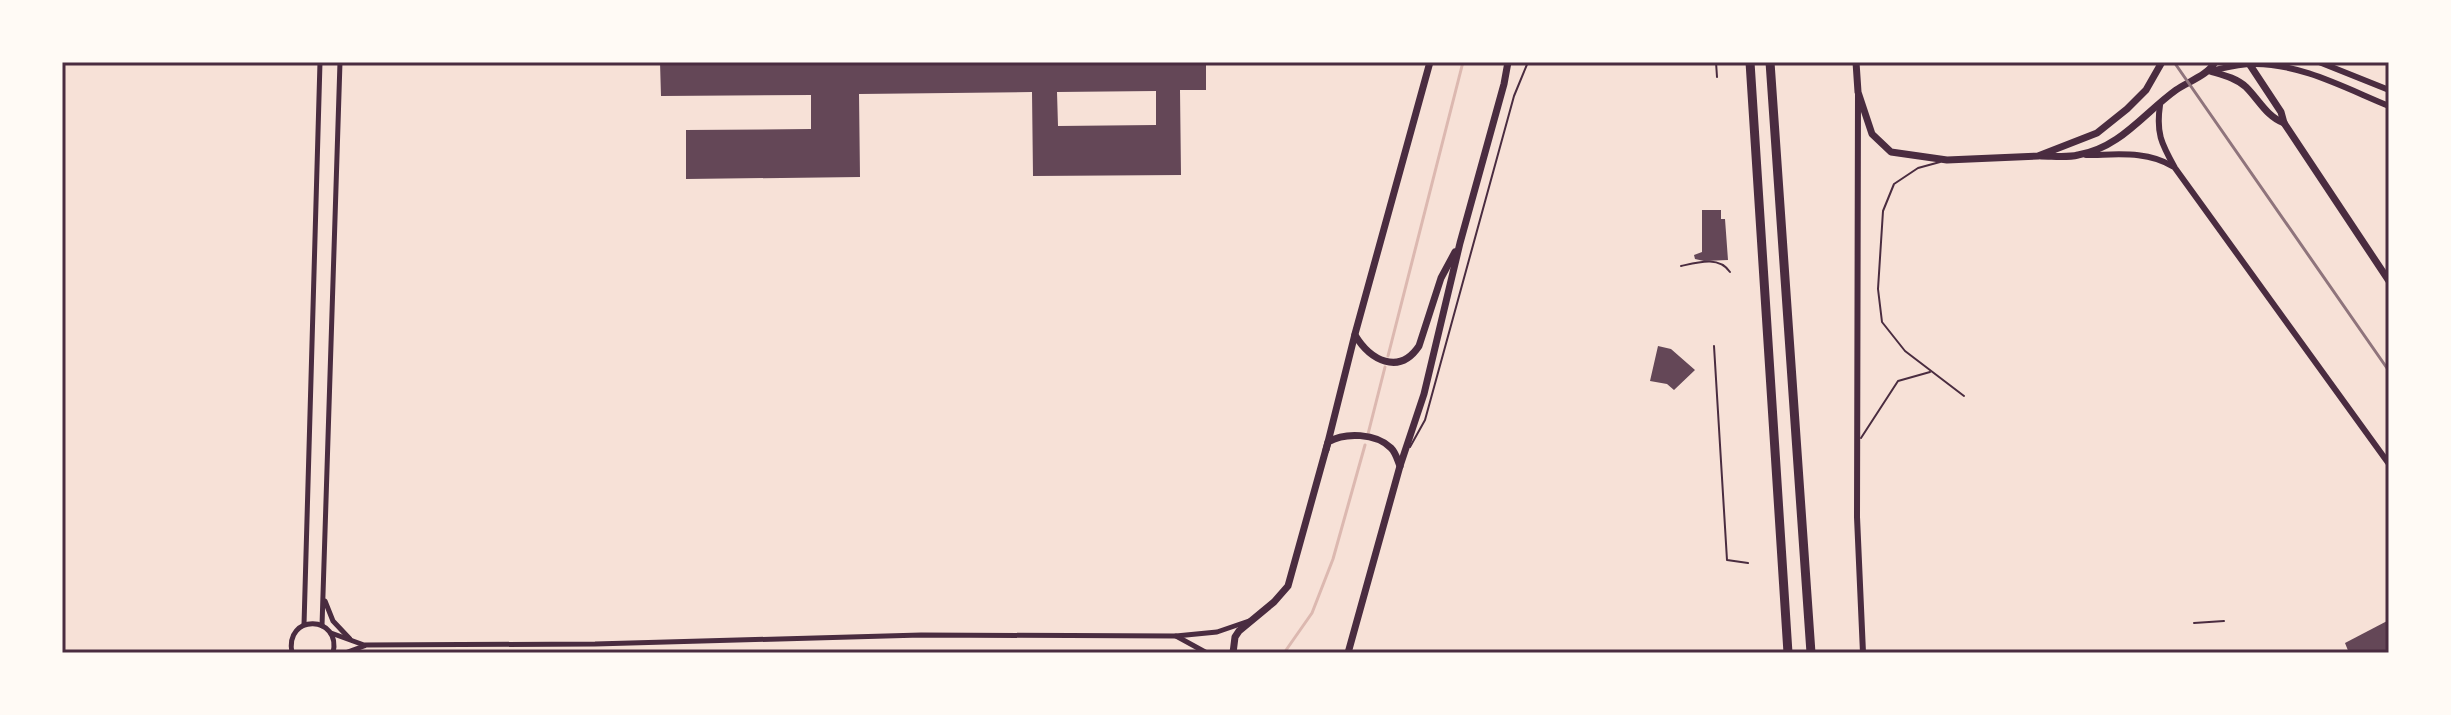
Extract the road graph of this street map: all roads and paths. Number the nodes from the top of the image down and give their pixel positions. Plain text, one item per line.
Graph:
1 (320, 62) edge
2 (340, 62) edge
3 (1430, 62) edge
4 (1511, 62) edge
5 (1528, 62) edge
6 (1716, 62) edge
7 (1750, 62) edge
8 (1770, 62) edge
9 (1856, 62) edge
10 (2162, 62) edge
11 (2215, 62) edge
12 (2319, 62) edge
13 (2248, 63) edge
14 (2210, 71) junction
15 (1717, 77) dead end
16 (2389, 90) edge
17 (1858, 92) junction
18 (2160, 105) junction
19 (2389, 106) edge
20 (2284, 123) junction
21 (2079, 155) junction
22 (2038, 156) junction
23 (1947, 160) junction
24 (2175, 168) junction
25 (1460, 243) junction
26 (1681, 266) dead end
27 (1730, 272) dead end
28 (2389, 281) edge
29 (1355, 334) junction
30 (1714, 346) dead end
31 (1932, 372) junction
32 (1964, 396) dead end
33 (1857, 443) junction
34 (1327, 446) junction
35 (2389, 464) edge
36 (1400, 466) junction
37 (1748, 563) dead end
38 (323, 595) junction
39 (1250, 620) junction
40 (2224, 621) dead end
41 (2194, 623) dead end
42 (304, 625) junction
43 (322, 626) junction
44 (331, 633) junction
45 (1176, 636) junction
46 (354, 642) junction
47 (364, 645) junction
48 (348, 652) edge
49 (292, 653) edge
50 (333, 653) edge
51 (1207, 653) edge
52 (1233, 653) edge
53 (1348, 653) edge
54 (1788, 653) edge
55 (1811, 653) edge
56 (1863, 653) edge

1 - 42 street
2 - 38 street
3 - 29 main road
4 - 25 main road
5 - 36 lane
6 - 15 lane
7 - 54 highway
8 - 55 highway
9 - 17 main road
10 - 22 main road
11 - 14 main road
12 - 16 street
13 - 14 street
13 - 19 street
13 - 20 main road
14 - 18 main road
14 - 20 main road
17 - 23 main road
17 - 33 street
18 - 21 main road
18 - 24 street
20 - 28 main road
21 - 22 main road
21 - 24 street
22 - 23 main road
23 - 31 lane
24 - 35 street
25 - 29 main road
25 - 36 main road
26 - 27 lane
29 - 34 main road
30 - 37 lane
31 - 32 lane
31 - 33 lane
33 - 56 street
34 - 36 main road
34 - 39 main road
36 - 53 main road
38 - 43 street
38 - 46 street
39 - 45 street
39 - 52 main road
40 - 41 path
42 - 43 street
42 - 49 street
43 - 44 street
44 - 46 street
44 - 50 street
45 - 47 street
45 - 51 street
46 - 47 street
47 - 48 street

